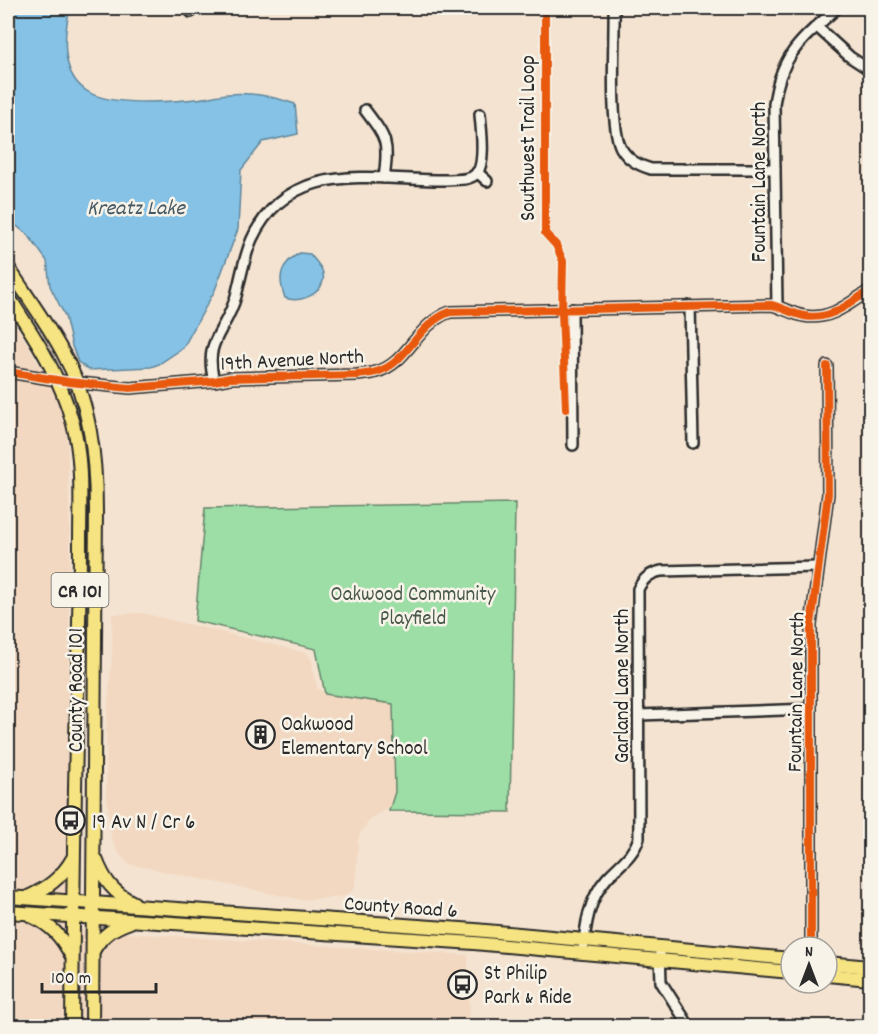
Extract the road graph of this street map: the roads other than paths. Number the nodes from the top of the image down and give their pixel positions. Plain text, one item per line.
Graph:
1 (614, 8) edge
2 (837, 8) edge
3 (816, 26) junction
4 (870, 70) edge
5 (365, 110) dead end
6 (480, 114) dead end
7 (775, 169) junction
8 (477, 172) junction
9 (384, 178) junction
10 (487, 181) dead end
11 (8, 267) edge
12 (870, 290) edge
13 (8, 296) edge
14 (690, 306) junction
15 (777, 306) junction
16 (572, 309) junction
17 (826, 366) dead end
18 (8, 372) edge
19 (58, 380) junction
20 (214, 381) junction
21 (75, 382) junction
22 (693, 443) dead end
23 (573, 445) dead end
24 (818, 567) junction
25 (812, 710) junction
26 (639, 715) junction
27 (94, 854) junction
28 (73, 857) junction
29 (8, 897) edge
30 (25, 898) junction
31 (74, 901) junction
32 (93, 902) junction
33 (141, 906) junction
34 (8, 912) edge
35 (28, 914) junction
36 (73, 916) junction
37 (92, 917) junction
38 (134, 920) junction
39 (811, 935) edge
40 (584, 946) junction
41 (661, 947) junction
42 (92, 953) junction
43 (779, 958) edge
44 (73, 959) junction
45 (660, 960) junction
46 (839, 964) edge
47 (870, 967) edge
48 (779, 971) edge
49 (839, 976) edge
50 (870, 980) edge
51 (72, 1026) edge
52 (92, 1026) edge
53 (689, 1026) edge

1 - 7 street
2 - 3 street, Fountain Lane North
3 - 4 street
3 - 7 street, Fountain Lane North
5 - 9 street
6 - 8 street
7 - 15 street, Fountain Lane North
8 - 9 street
8 - 10 street
9 - 20 street
11 - 21 main road, County Road 101 / CR 101
12 - 15 street, 19th Avenue North
13 - 19 main road, County Road 101 / CR 101
14 - 15 street, 19th Avenue North
14 - 16 street, 19th Avenue North
14 - 22 street
16 - 20 street, 19th Avenue North
16 - 23 street
17 - 24 street, Fountain Lane North
18 - 19 street, 19th Avenue North
19 - 21 street, 19th Avenue North
19 - 28 main road, County Road 101 / CR 101
20 - 21 street, 19th Avenue North
21 - 27 main road, County Road 101 / CR 101
24 - 25 street, Fountain Lane North
24 - 26 street, Garland Lane North
25 - 26 street
25 - 39 street, Fountain Lane North
26 - 40 street, Garland Lane North
27 - 32 main road, County Road 101 / CR 101
27 - 33 main road
28 - 30 main road
28 - 31 main road, County Road 101 / CR 101
29 - 30 main road, County Road 6
30 - 31 main road, County Road 6
31 - 32 main road, County Road 6
31 - 36 main road, County Road 101 / CR 101
32 - 33 main road, County Road 6
32 - 37 main road, County Road 101 / CR 101
33 - 40 main road, County Road 6
34 - 35 main road, County Road 6
35 - 36 main road, County Road 6
35 - 44 main road
36 - 37 main road, County Road 6
36 - 44 main road, County Road 101 / CR 101
37 - 38 main road, County Road 6
37 - 42 main road, County Road 101 / CR 101
38 - 40 main road, County Road 6
38 - 42 main road
40 - 41 main road, County Road 6
40 - 45 main road, County Road 6
41 - 43 main road, County Road 6
41 - 45 street
42 - 52 main road, County Road 101 / CR 101
44 - 51 main road, County Road 101 / CR 101
45 - 48 main road, County Road 6
45 - 53 street
46 - 47 main road
49 - 50 main road

